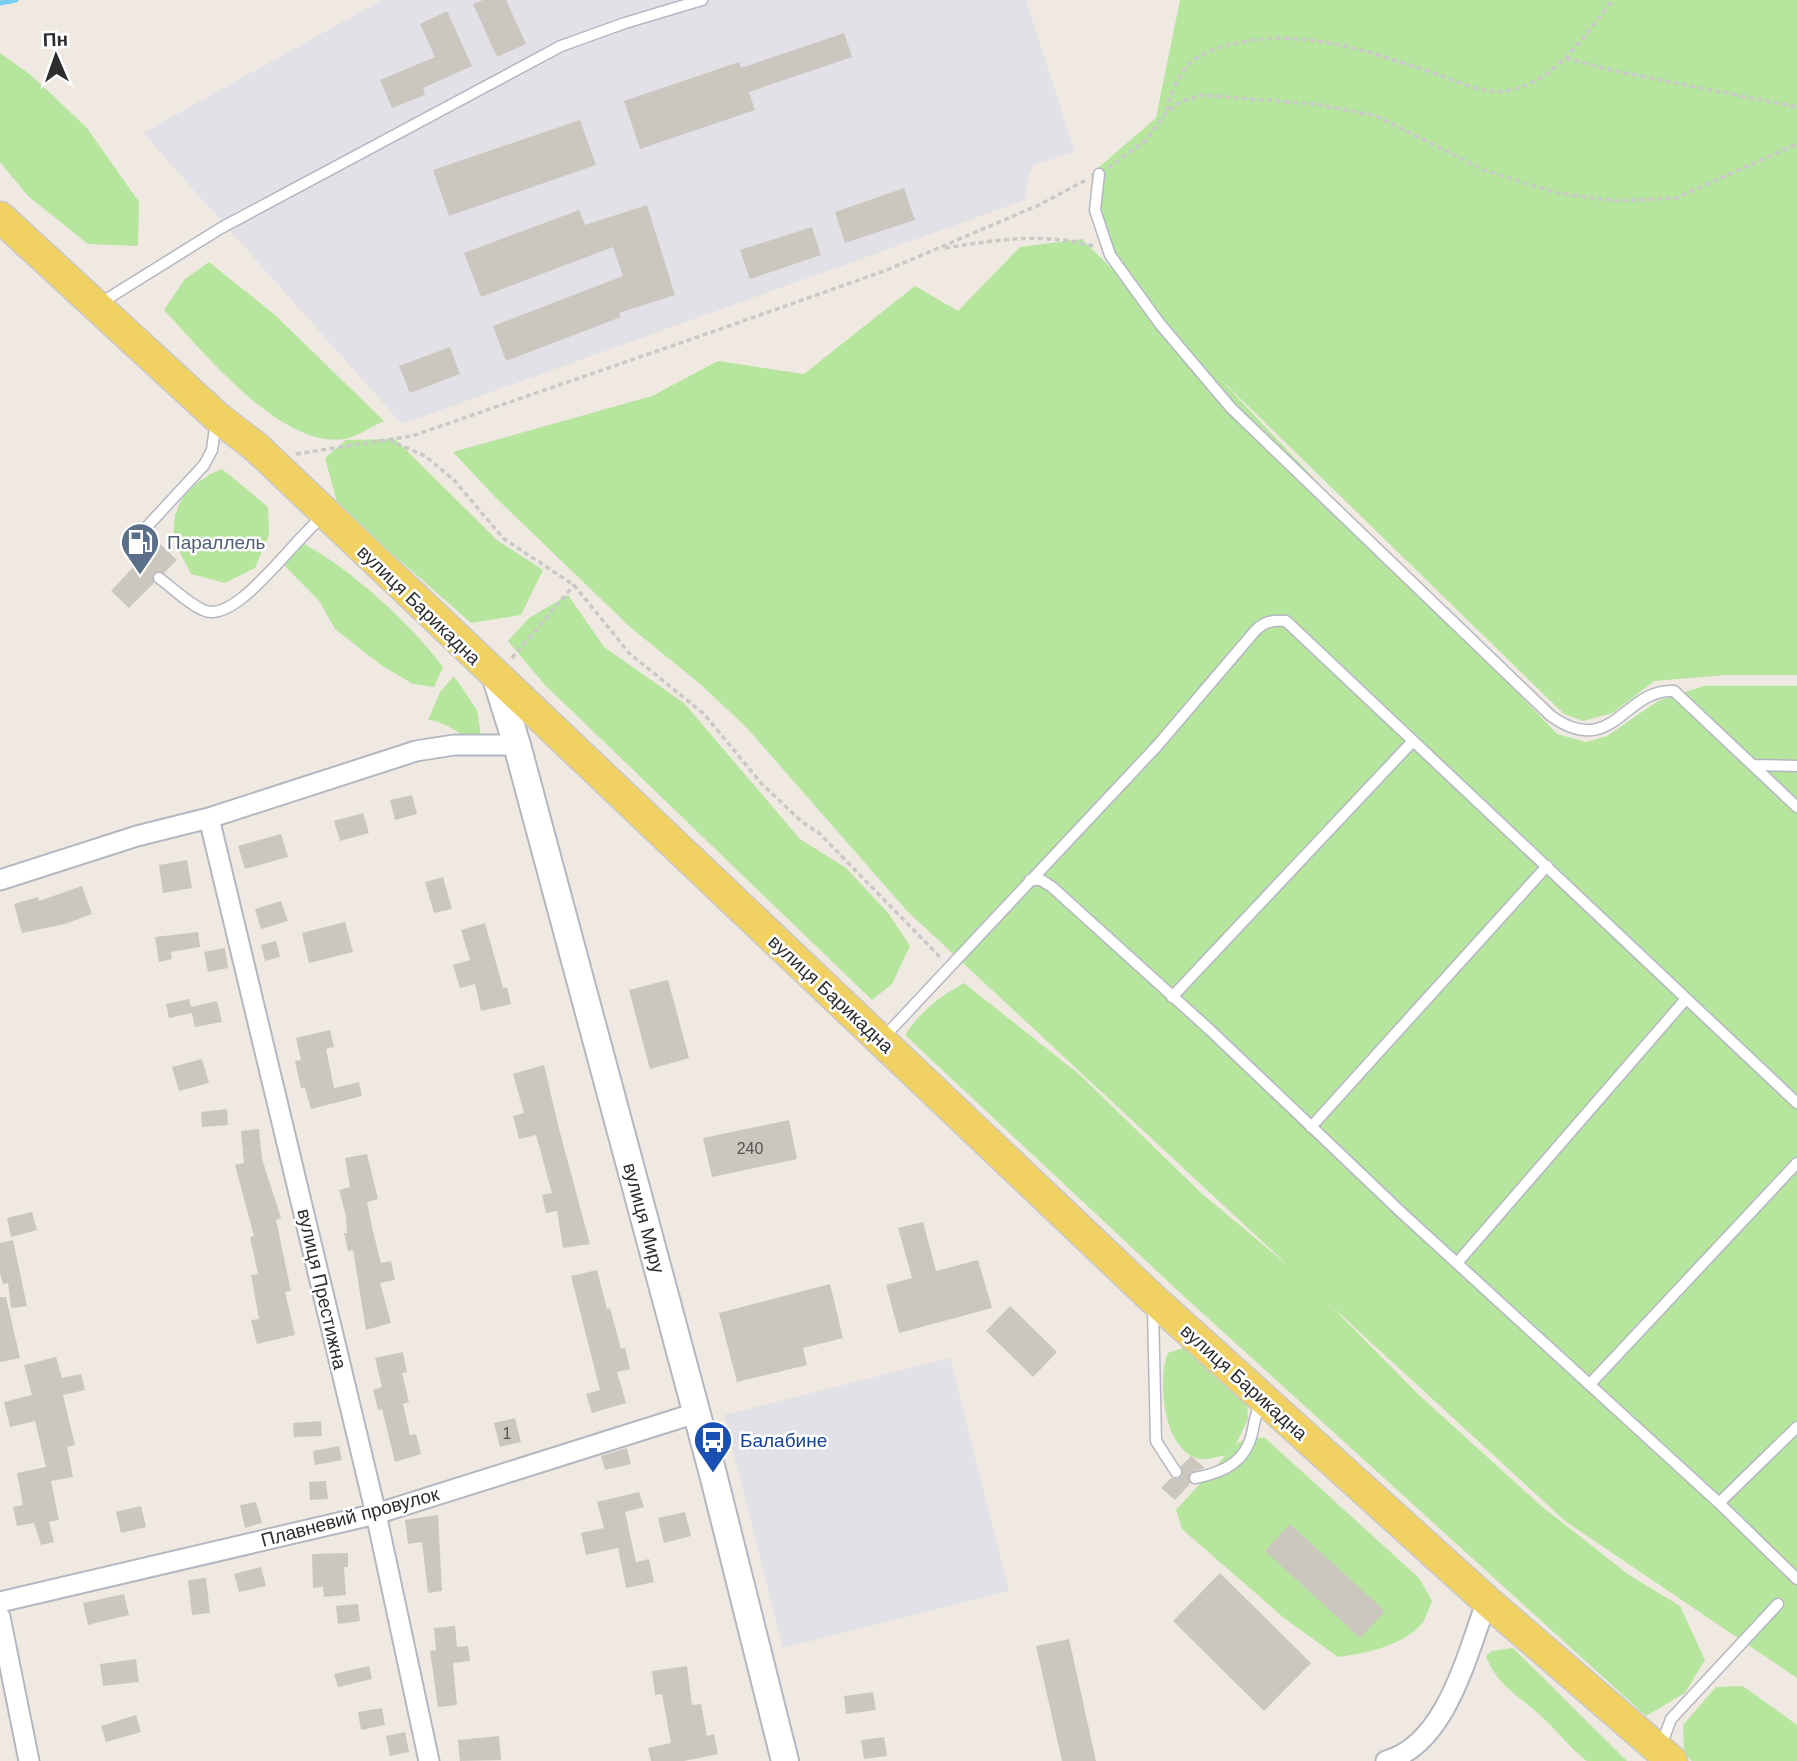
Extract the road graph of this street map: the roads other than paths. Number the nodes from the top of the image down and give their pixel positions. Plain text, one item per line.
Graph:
1 (702, 0) edge
2 (1099, 174) road end
3 (0, 217) edge
4 (96, 306) junction
5 (217, 417) junction
6 (326, 515) junction
7 (141, 559) dead end
8 (159, 578) dead end
9 (496, 678) junction
10 (1413, 741) junction
11 (517, 745) junction
12 (1754, 765) junction
13 (1797, 766) edge
14 (1797, 807) edge
15 (209, 818) junction
16 (1547, 866) junction
17 (0, 880) edge
18 (1030, 880) junction
19 (1172, 997) junction
20 (1685, 1000) junction
21 (881, 1040) junction
22 (1797, 1103) edge
23 (1311, 1127) junction
24 (1797, 1163) edge
25 (1457, 1263) junction
26 (1152, 1298) junction
27 (1590, 1384) junction
28 (1263, 1400) junction
29 (696, 1413) junction
30 (1797, 1427) edge
31 (1176, 1472) dead end
32 (1195, 1478) dead end
33 (1719, 1503) junction
34 (376, 1514) junction
35 (1797, 1579) edge
36 (1487, 1601) junction
37 (0, 1602) edge
38 (1778, 1604) dead end
39 (0, 1617) edge
40 (1663, 1757) edge
41 (29, 1761) edge
42 (429, 1761) edge
43 (785, 1761) edge
44 (1386, 1761) edge

1 - 4 lane
2 - 12 lane
3 - 4 main road, вулиця Барикадна
4 - 5 main road, вулиця Барикадна
5 - 6 main road, вулиця Барикадна
5 - 7 lane
6 - 8 lane
6 - 9 main road, вулиця Барикадна
9 - 11 street, вулиця Миру
9 - 21 main road, вулиця Барикадна
10 - 16 lane
10 - 18 lane
10 - 19 lane
11 - 15 street
11 - 29 street, вулиця Миру
12 - 13 lane
12 - 14 lane
15 - 17 street
15 - 34 street, вулиця Престижна
16 - 20 lane
16 - 23 lane
18 - 19 lane
18 - 21 lane
19 - 23 lane
20 - 22 lane
20 - 25 lane
21 - 26 main road, вулиця Барикадна
23 - 25 lane
24 - 27 lane
25 - 27 lane
26 - 28 main road, вулиця Барикадна
26 - 31 lane
27 - 33 lane
28 - 32 lane
28 - 36 main road, вулиця Барикадна
29 - 34 street, Плавневий провулок
29 - 43 street, вулиця Миру
30 - 33 lane
33 - 35 lane
34 - 37 street, Плавневий провулок
34 - 42 street, вулиця Престижна
36 - 40 main road, вулиця Барикадна
36 - 44 street
38 - 40 lane
39 - 41 street

